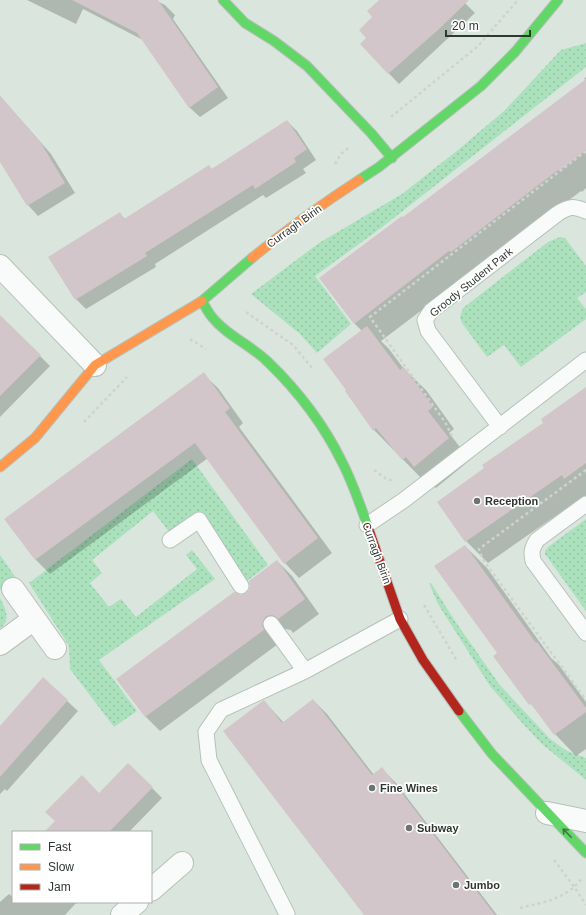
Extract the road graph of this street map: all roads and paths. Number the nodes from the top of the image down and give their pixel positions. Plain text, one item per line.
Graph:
1 (223, 0) edge
2 (518, 0) edge
3 (558, 0) edge
4 (371, 133) junction
5 (392, 158) junction
6 (330, 167) dead end
7 (586, 211) edge
8 (0, 266) edge
9 (202, 301) junction
10 (193, 334) dead end
11 (212, 353) dead end
12 (586, 360) edge
13 (94, 365) junction
14 (132, 372) dead end
15 (81, 425) dead end
16 (500, 427) junction
17 (0, 467) edge
18 (586, 504) edge
19 (367, 525) junction
20 (170, 540) dead end
21 (241, 586) dead end
22 (13, 589) dead end
23 (422, 602) dead end
24 (34, 619) junction
25 (400, 619) junction
26 (271, 624) dead end
27 (586, 633) edge
28 (0, 644) edge
29 (55, 648) dead end
30 (459, 663) dead end
31 (305, 671) junction
32 (547, 813) junction
33 (586, 821) edge
34 (586, 853) edge
35 (182, 863) dead end
36 (583, 878) dead end
37 (575, 888) junction
38 (152, 889) edge
39 (136, 903) edge
40 (586, 905) edge
41 (520, 908) dead end
42 (288, 914) edge
43 (122, 915) edge

1 - 4 street
2 - 4 path
3 - 5 street, Curragh Birin
4 - 5 street
4 - 6 path
5 - 9 street, Curragh Birin
7 - 16 lane, Groody Student Park
8 - 13 street
9 - 13 street, Curragh Birin
9 - 19 street, Curragh Birin
10 - 11 path
12 - 16 lane
13 - 17 street, Curragh Birin
14 - 15 path
16 - 19 lane
18 - 27 lane
19 - 25 street, Curragh Birin
20 - 21 lane
22 - 24 street
23 - 30 path
24 - 28 street
24 - 29 street
25 - 31 lane
25 - 32 street, Curragh Birin
26 - 31 lane
31 - 42 lane
32 - 33 street
34 -> 32 street, Curragh Birin
35 - 38 street
36 - 37 path
37 - 40 path
37 - 41 path
39 - 43 street

